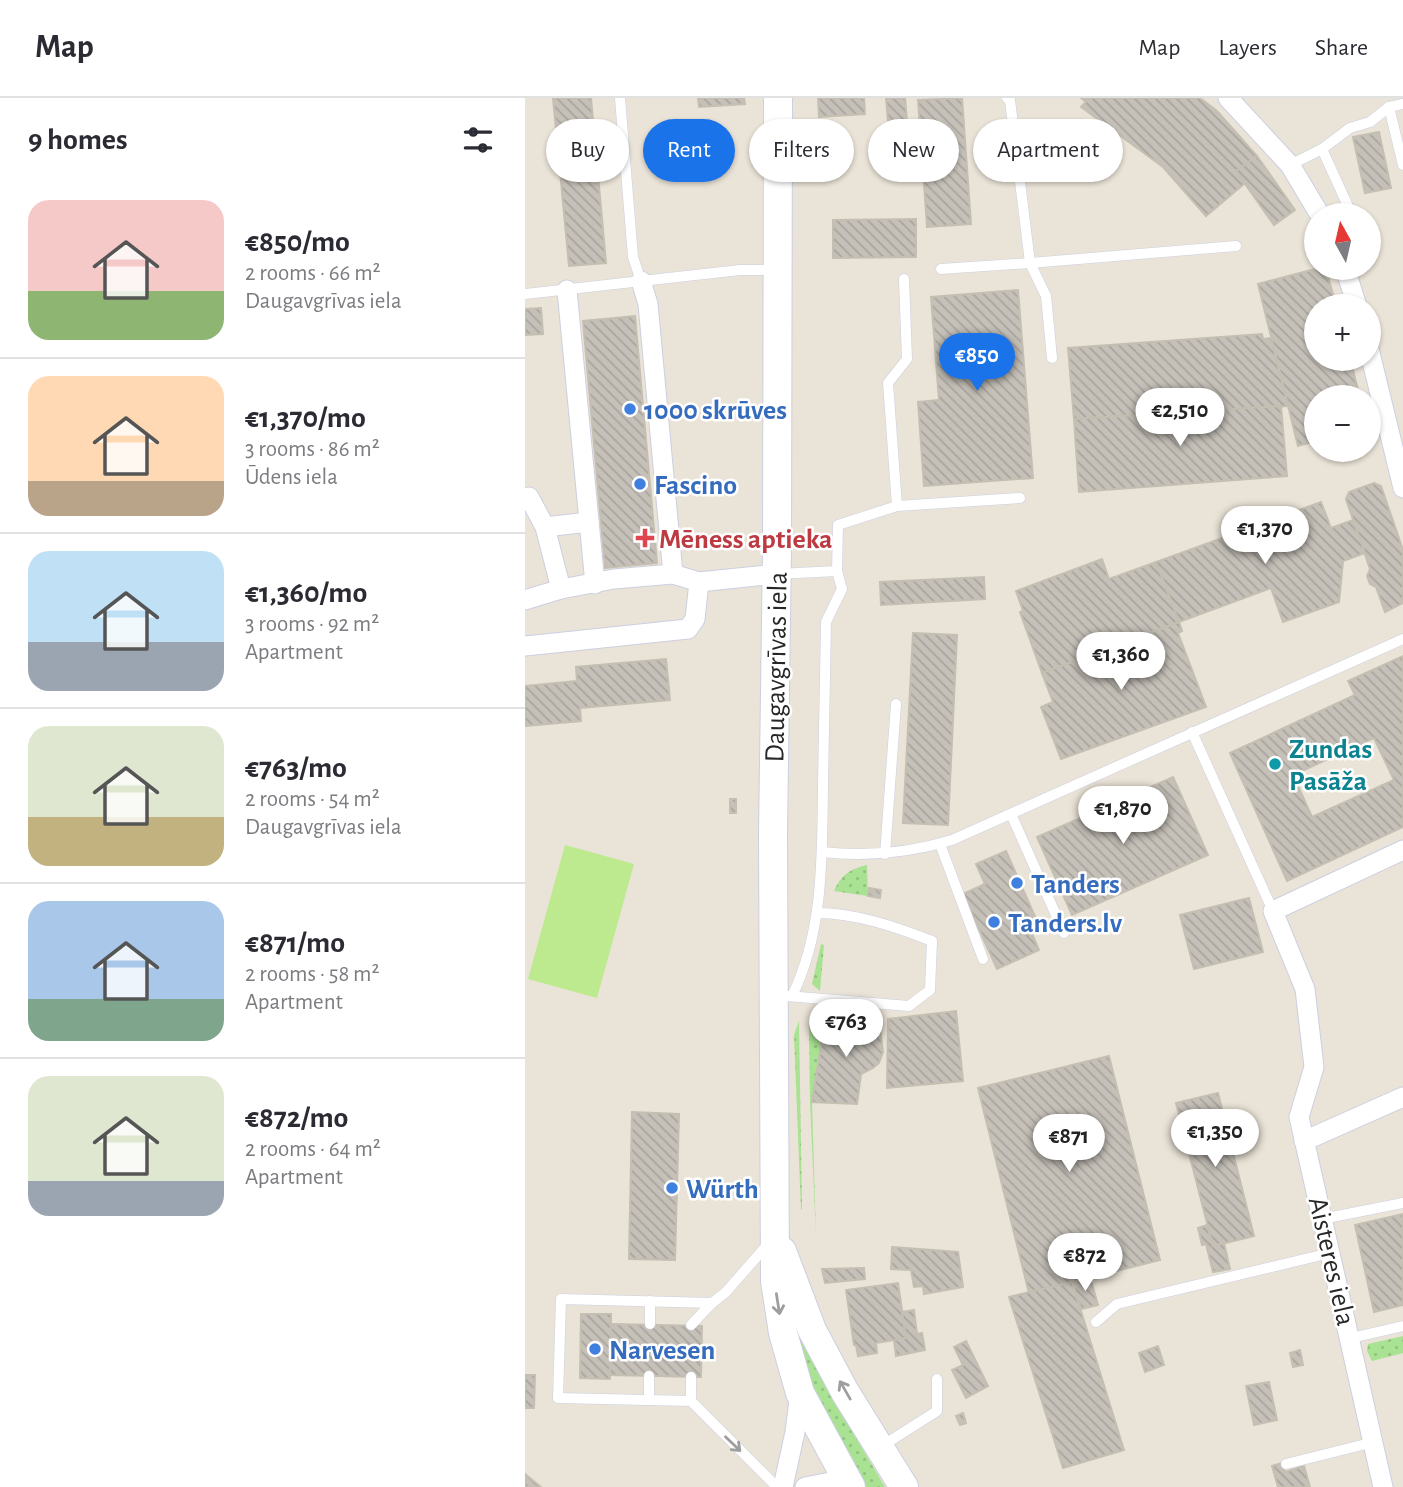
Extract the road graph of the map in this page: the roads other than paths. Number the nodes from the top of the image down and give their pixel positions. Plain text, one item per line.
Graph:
1 (620, 98) edge
2 (778, 98) edge
3 (1007, 98) edge
4 (1228, 98) edge
5 (1403, 104) edge
6 (1388, 107) junction
7 (1322, 149) junction
8 (1290, 165) junction
9 (1403, 165) edge
10 (1313, 203) edge
11 (1347, 203) edge
12 (1236, 246) dead end
13 (1030, 263) junction
14 (778, 270) junction
15 (941, 270) dead end
16 (904, 279) dead end
17 (641, 281) junction
18 (568, 290) junction
19 (525, 294) edge
20 (1052, 358) dead end
21 (1374, 371) edge
22 (1403, 488) edge
23 (525, 498) edge
24 (1020, 498) dead end
25 (897, 506) junction
26 (589, 522) junction
27 (545, 527) junction
28 (837, 570) junction
29 (673, 574) junction
30 (776, 574) junction
31 (699, 582) junction
32 (595, 584) junction
33 (561, 589) junction
34 (525, 600) edge
35 (1403, 639) edge
36 (525, 646) edge
37 (896, 704) dead end
38 (1192, 732) junction
39 (1011, 814) junction
40 (940, 844) junction
41 (1403, 850) edge
42 (822, 852) junction
43 (885, 855) junction
44 (1273, 911) junction
45 (817, 912) junction
46 (1064, 933) dead end
47 (983, 959) dead end
48 (782, 995) junction
49 (1403, 1097) edge
50 (1304, 1142) junction
51 (1403, 1203) edge
52 (1322, 1219) junction
53 (776, 1236) junction
54 (1330, 1253) junction
55 (650, 1301) junction
56 (712, 1303) junction
57 (1096, 1322) dead end
58 (650, 1324) dead end
59 (691, 1325) dead end
60 (1403, 1326) edge
61 (1351, 1338) junction
62 (649, 1376) dead end
63 (691, 1377) dead end
64 (937, 1379) dead end
65 (800, 1393) junction
66 (649, 1400) junction
67 (691, 1401) junction
68 (1375, 1442) junction
69 (880, 1448) junction
70 (1286, 1464) dead end
71 (848, 1483) edge
72 (777, 1487) edge
73 (783, 1487) edge
74 (805, 1487) edge
75 (904, 1487) edge
76 (1383, 1487) edge

1 - 17 lane
2 - 14 main road, Daugavgrīvas iela
3 - 13 lane
4 - 8 street
5 - 6 lane
6 - 7 lane
6 - 9 lane
7 - 8 lane
7 - 11 lane
8 - 10 street
12 - 13 lane
13 - 15 lane
13 - 20 lane
14 - 17 lane
14 - 30 main road, Daugavgrīvas iela
16 - 25 lane
17 - 18 lane
17 - 29 street
18 - 19 lane
18 - 26 street
21 - 22 street
23 - 27 street
24 - 25 lane
25 - 28 lane
26 - 27 street
26 - 32 street
27 - 33 street
28 - 30 lane
28 - 42 lane
29 - 31 street
29 - 32 street
30 - 31 street
30 - 48 main road, Daugavgrīvas iela
31 - 36 street
32 - 33 street
33 - 34 street
35 - 38 lane
37 - 43 lane
38 - 39 lane
38 - 44 lane
39 - 40 lane
39 - 46 lane
40 - 43 lane
40 - 47 lane
41 - 44 street
42 - 43 lane
42 - 45 lane
44 - 50 street, Aisteres iela
45 - 48 lane
45 - 48 lane
48 - 53 main road, Daugavgrīvas iela
49 - 50 street
50 - 52 street, Aisteres iela
51 - 52 lane
52 - 54 street, Aisteres iela
53 - 56 lane
53 -> 65 main road, Daugavgrīvas iela
69 -> 53 main road, Daugavgrīvas iela
54 - 57 lane
54 - 61 street, Aisteres iela
55 - 56 lane
55 - 58 lane
55 - 66 lane
56 - 59 lane
60 - 61 lane
61 - 68 street, Aisteres iela
62 - 66 lane
63 - 67 lane
64 - 69 lane
65 - 71 main road, Daugavgrīvas iela
65 - 73 street
66 - 67 lane
67 -> 72 lane
68 - 70 lane
68 - 76 street, Aisteres iela
69 - 75 main road, Daugavgrīvas iela
71 - 74 street

